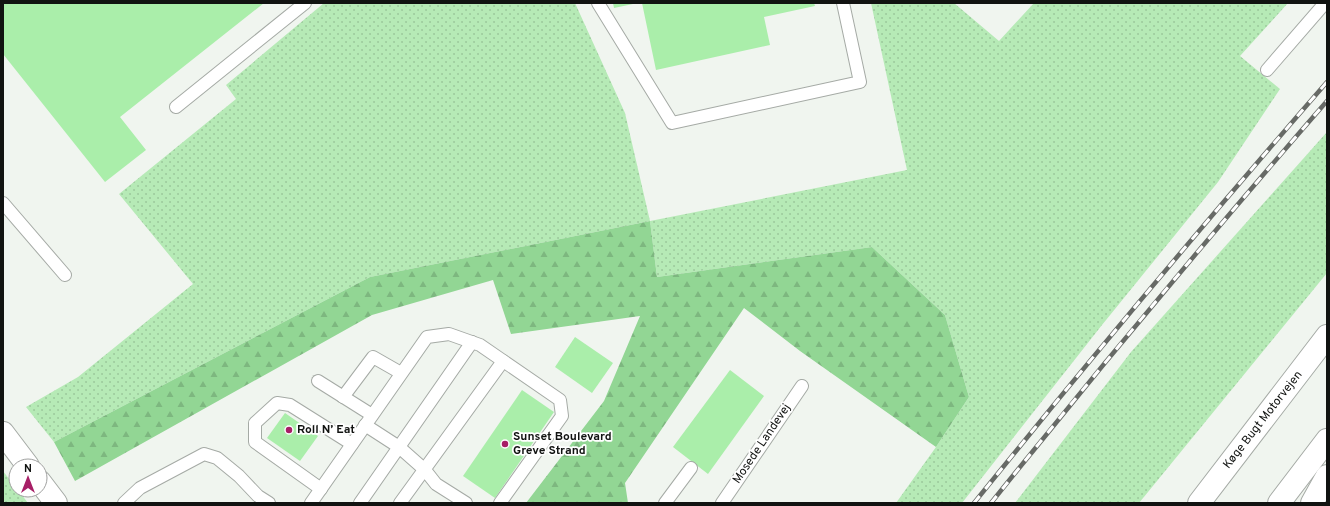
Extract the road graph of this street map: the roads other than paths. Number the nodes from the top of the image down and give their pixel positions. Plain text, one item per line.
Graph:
1 (305, 3) edge
2 (598, 3) edge
3 (843, 3) edge
4 (1325, 3) edge
5 (1266, 70) dead end
6 (176, 107) dead end
7 (3, 203) edge
8 (64, 275) dead end
9 (1327, 336) edge
10 (472, 342) junction
11 (503, 361) junction
12 (401, 374) junction
13 (318, 381) dead end
14 (802, 386) dead end
15 (343, 397) junction
16 (369, 420) junction
17 (3, 433) edge
18 (1327, 440) edge
19 (352, 444) junction
20 (399, 447) junction
21 (22, 458) edge
22 (691, 468) dead end
23 (425, 470) junction
24 (1327, 476) edge
25 (321, 489) junction
26 (48, 492) edge
27 (56, 503) edge
28 (124, 503) edge
29 (269, 503) edge
30 (311, 503) edge
31 (360, 503) edge
32 (400, 503) edge
33 (466, 503) edge
34 (500, 503) edge
35 (666, 503) edge
36 (722, 503) edge
37 (1199, 503) edge
38 (1279, 503) edge
39 (1312, 503) edge

1 - 6 lane
2 - 3 lane
4 - 5 lane
7 - 8 lane
9 - 37 main road, Køge Bugt Motorvejen
10 - 11 lane
10 - 12 lane
10 - 20 lane
11 - 23 lane
11 - 34 lane
12 - 15 lane
12 - 16 lane
13 - 15 lane
14 - 36 lane, Mosede Landevej
15 - 16 lane
16 - 19 lane
16 - 20 lane
17 - 21 main road
18 - 38 main road
19 - 25 lane
19 - 25 lane
20 - 23 lane
20 - 31 lane
22 - 35 lane
23 - 32 lane
23 - 33 lane
24 - 39 main road
25 - 30 lane
26 - 27 main road
28 - 29 lane

